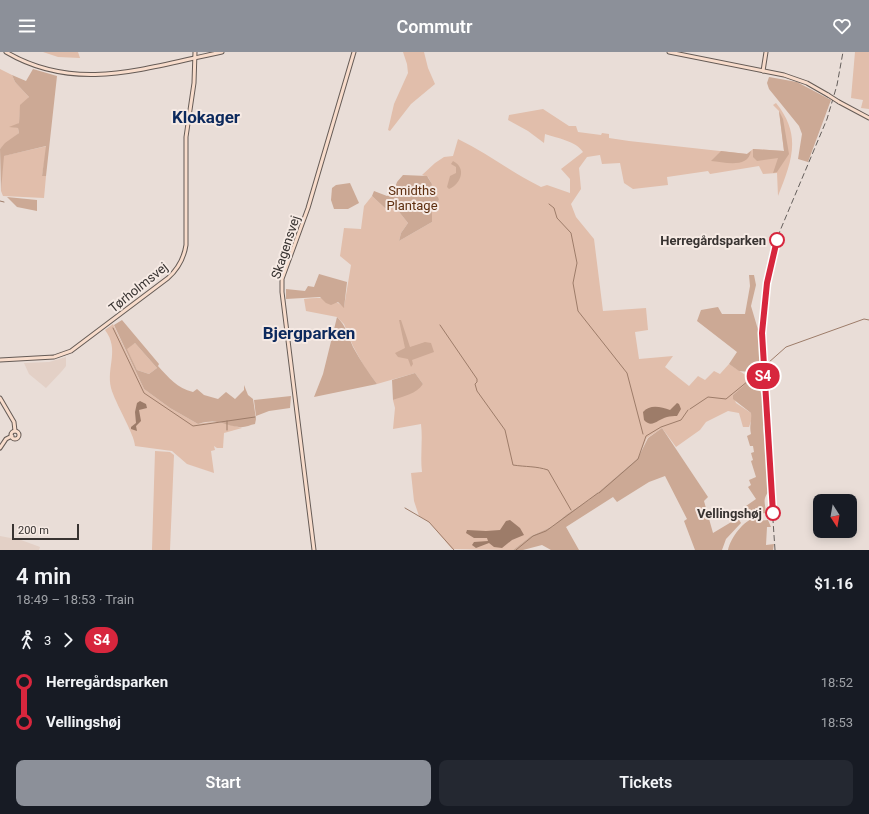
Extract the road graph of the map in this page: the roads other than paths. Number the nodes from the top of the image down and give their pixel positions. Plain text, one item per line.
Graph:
1 (6, 52) edge
2 (194, 52) edge
3 (222, 52) edge
4 (354, 52) edge
5 (669, 52) edge
6 (766, 52) edge
7 (195, 57) junction
8 (763, 70) junction
9 (869, 118) edge
10 (0, 360) edge
11 (0, 398) edge
12 (15, 431) junction
13 (12, 436) junction
14 (0, 448) edge
15 (314, 550) edge

1 - 7 street
2 - 7 street, Tørholmsvej
3 - 7 street
4 - 15 street, Skagensvej
5 - 8 street
6 - 8 street
7 - 10 street, Tørholmsvej
8 - 9 street, bridge
11 - 12 street
12 - 13 street
12 - 13 street
13 - 14 street

